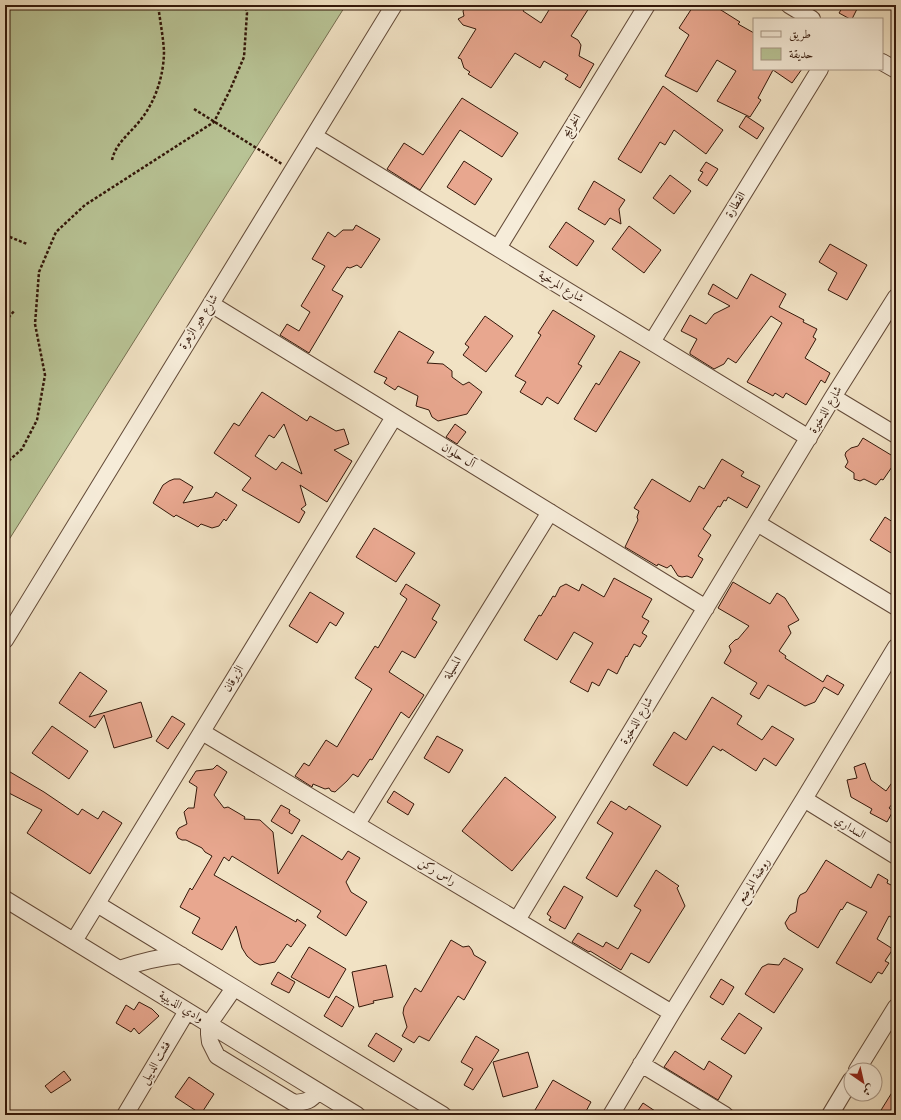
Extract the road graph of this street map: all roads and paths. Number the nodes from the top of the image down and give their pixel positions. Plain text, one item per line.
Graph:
1 (158, 5) edge
2 (245, 5) edge
3 (394, 5) edge
4 (647, 5) edge
5 (788, 5) edge
6 (810, 18) edge
7 (883, 63) edge
8 (819, 70) edge
9 (896, 70) edge
10 (194, 110) dead end
11 (214, 122) junction
12 (314, 136) junction
13 (112, 160) dead end
14 (293, 170) junction
15 (5, 235) edge
16 (27, 244) dead end
17 (498, 248) junction
18 (896, 297) edge
19 (211, 304) junction
20 (15, 310) dead end
21 (5, 327) edge
22 (652, 342) junction
23 (834, 397) junction
24 (394, 417) junction
25 (896, 435) edge
26 (809, 438) junction
27 (5, 464) edge
28 (550, 512) junction
29 (757, 523) junction
30 (896, 606) edge
31 (706, 608) junction
32 (5, 640) edge
33 (896, 647) edge
34 (202, 732) junction
35 (804, 799) junction
36 (357, 824) junction
37 (896, 856) edge
38 (5, 899) edge
39 (97, 904) junction
40 (517, 920) junction
41 (74, 941) junction
42 (181, 955) junction
43 (119, 969) junction
44 (234, 988) junction
45 (896, 1007) edge
46 (187, 1011) junction
47 (672, 1013) junction
48 (209, 1024) junction
49 (862, 1062) edge
50 (641, 1064) junction
51 (318, 1091) junction
52 (843, 1093) edge
53 (125, 1115) edge
54 (357, 1115) edge
55 (443, 1115) edge
56 (611, 1115) edge
57 (725, 1115) edge
58 (830, 1115) edge

1 - 13 path
2 - 11 path
3 - 12 street, شارع هير الزهرة
4 - 17 street, الخرايج
5 - 6 street
7 - 9 street
8 - 22 street, القطارة
10 - 11 path
11 - 14 path
11 - 27 path
12 - 14 street, شارع هير الزهرة
12 - 17 street, شارع المرخية
14 - 19 street, شارع هير الزهرة
15 - 16 path
17 - 22 street, شارع المرخية
18 - 23 street, شارع الذخيرة
19 - 24 street, آل حلوان
19 - 32 street, شارع هير الزهرة
20 - 21 path
22 - 26 street, شارع المرخية
23 - 25 street
23 - 26 street, شارع الذخيرة
24 - 28 street, آل حلوان
24 - 34 street, الزبرقان
26 - 29 street, شارع الذخيرة
28 - 31 street, آل حلوان
28 - 36 street, المسيلة
29 - 30 street
29 - 31 street, شارع الذخيرة
31 - 40 street, شارع الذخيرة
33 - 35 street, روضة الموضع
34 - 36 street, راس ركن
34 - 39 street, الزبرقان
35 - 37 street, السداري
35 - 47 street, روضة الموضع
36 - 40 street, راس ركن
38 - 41 street, وادي الذيبية
39 - 41 street, الزبرقان
39 - 42 street
40 - 47 street, راس ركن
41 - 43 street, وادي الذيبية
42 - 43 street
42 - 44 street
43 - 46 street, وادي الذيبية
44 - 48 street
44 - 55 street
45 - 49 street
46 - 48 street, وادي الذيبية
46 - 53 street, فشت الديبل
47 - 50 street, روضة الموضع
48 - 51 street, وادي الذيبية
48 - 51 street
50 - 56 street, روضة الموضع
50 - 57 street
51 - 54 street, وادي الذيبية
52 - 58 street

